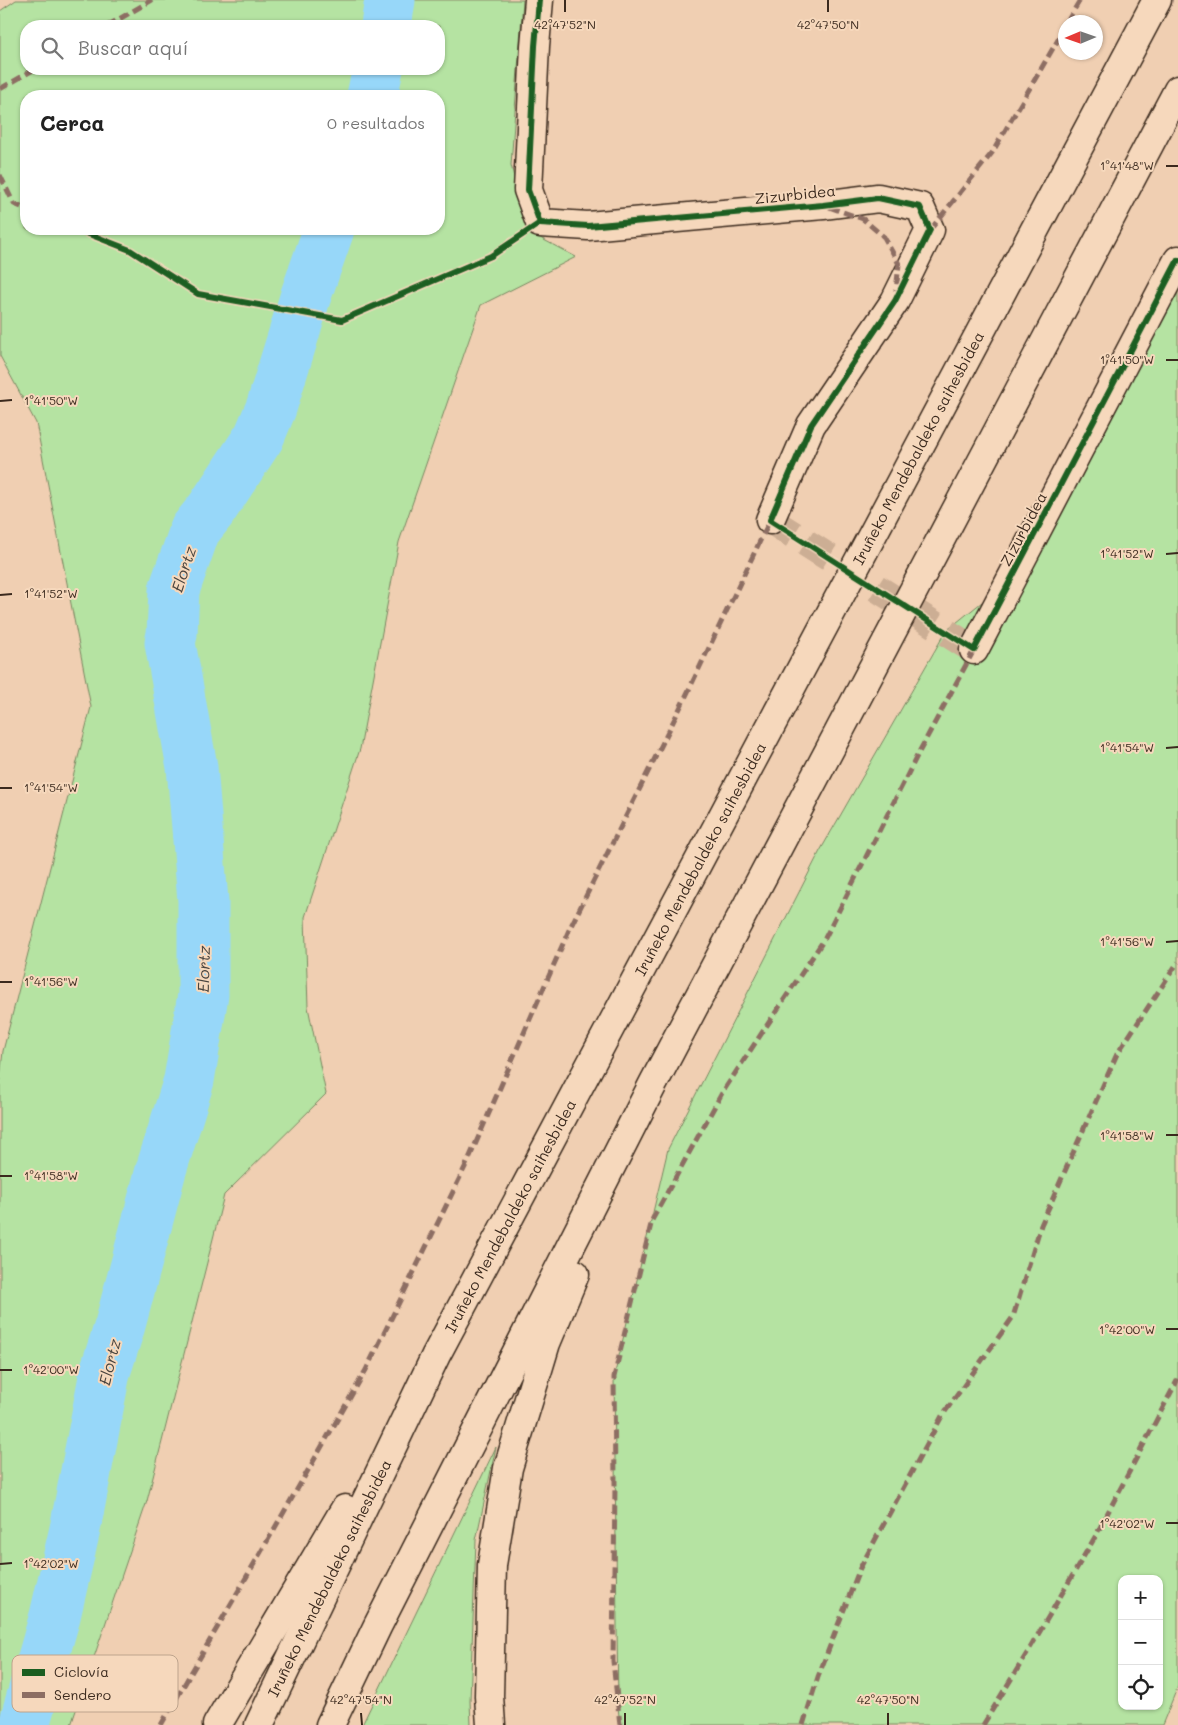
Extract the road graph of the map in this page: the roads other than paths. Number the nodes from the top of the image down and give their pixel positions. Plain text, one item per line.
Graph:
1 (539, 0) edge
2 (1157, 0) edge
3 (1178, 90) edge
4 (1178, 260) edge
5 (770, 520) dead end
6 (974, 650) dead end
7 (653, 1084) junction
8 (436, 1355) junction
9 (216, 1725) edge
10 (259, 1725) edge
11 (330, 1725) edge
12 (491, 1725) edge

1 - 5 main road, Zizurbidea
2 - 8 main road, Iruñeko Mendebaldeko saihesbidea
3 - 7 main road
4 - 6 main road, Zizurbidea
7 - 11 main road
7 - 12 main road
8 - 9 main road
8 - 10 main road, Iruñeko Mendebaldeko saihesbidea

